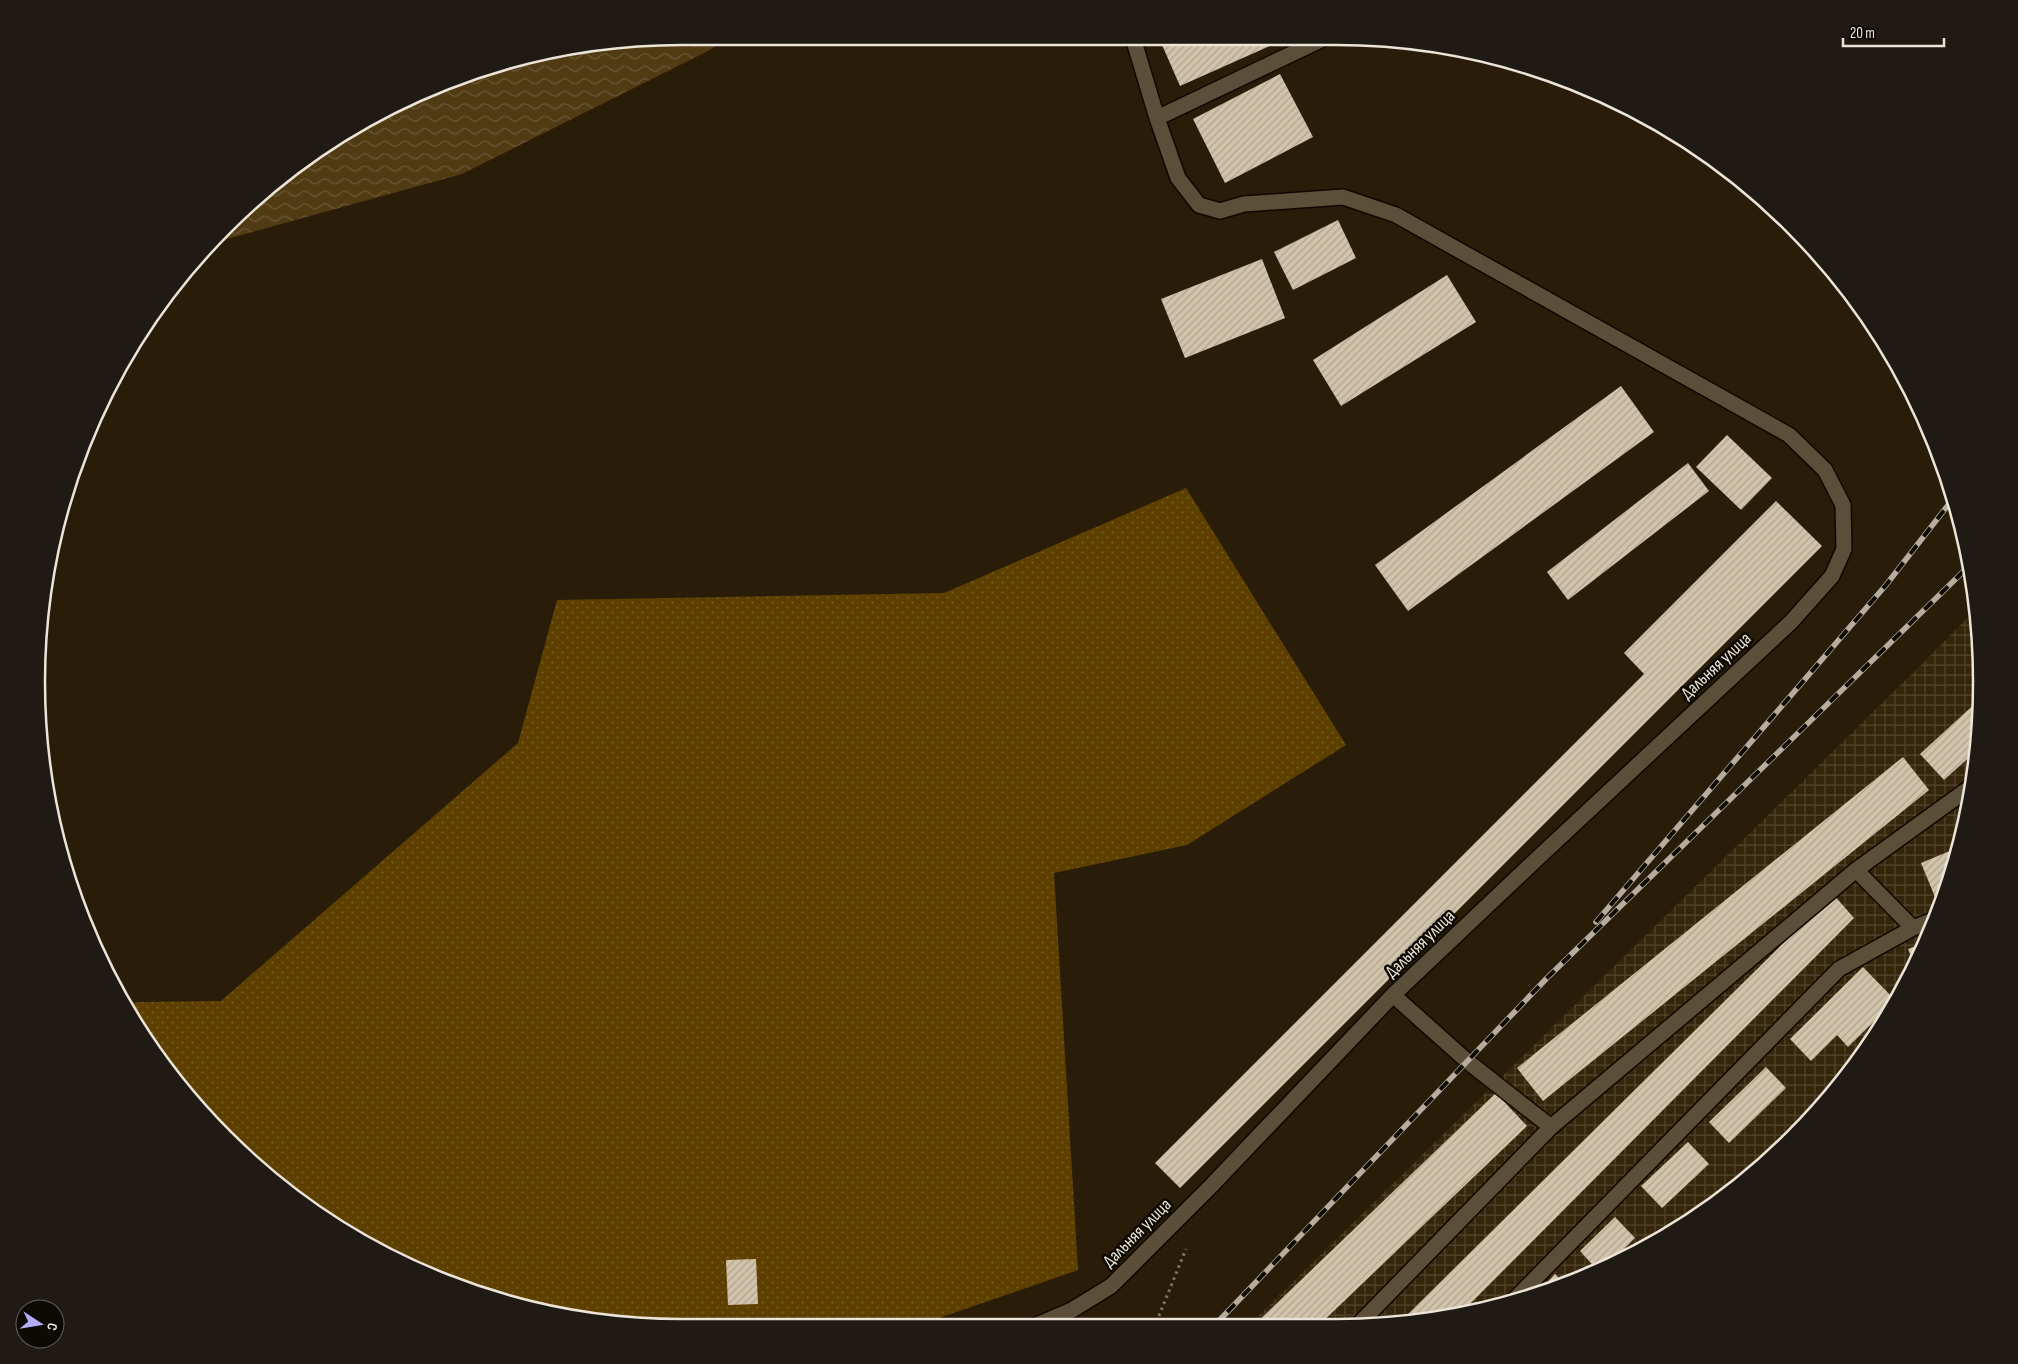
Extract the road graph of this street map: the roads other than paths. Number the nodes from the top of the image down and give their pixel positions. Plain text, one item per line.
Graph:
1 (1135, 45) edge
2 (1310, 45) edge
3 (1157, 118) junction
4 (1963, 792) edge
5 (1856, 870) junction
6 (1926, 923) edge
7 (1913, 928) junction
8 (1393, 996) junction
9 (1551, 1127) junction
10 (1524, 1290) edge
11 (1364, 1318) edge
12 (1051, 1319) edge

1 - 3 street
2 - 3 street
3 - 8 street, Дальняя улица
4 - 5 street
5 - 7 street
5 - 9 street
6 - 7 street
7 - 10 street
8 - 9 street
8 - 12 street, Дальняя улица
9 - 11 street

